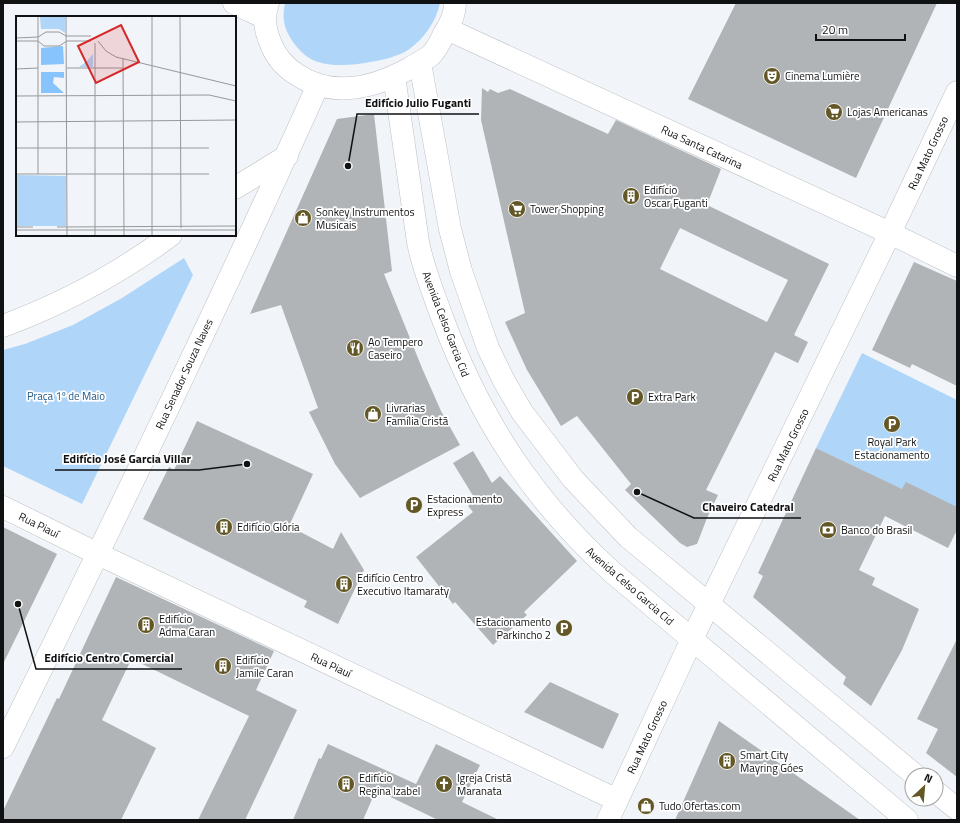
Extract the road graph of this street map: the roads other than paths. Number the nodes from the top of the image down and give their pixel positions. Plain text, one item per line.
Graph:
1 (234, 3) edge
2 (455, 3) edge
3 (266, 10) edge
4 (447, 29) junction
5 (420, 63) junction
6 (394, 76) junction
7 (318, 85) junction
8 (957, 92) edge
9 (287, 156) junction
10 (236, 187) edge
11 (890, 233) junction
12 (169, 236) edge
13 (957, 266) edge
14 (3, 326) edge
15 (3, 507) edge
16 (98, 554) junction
17 (710, 606) junction
18 (692, 639) junction
19 (3, 747) edge
20 (905, 767) edge
21 (944, 798) edge
22 (617, 800) junction
23 (957, 809) edge
24 (608, 820) edge
25 (907, 820) edge

1 - 3 main road
2 - 4 main road
3 - 7 main road
4 - 5 main road
4 - 11 main road, Rua Santa Catarina
5 - 6 main road
5 - 17 main road
6 - 7 main road
6 - 18 main road, Avenida Celso Garcia Cid
7 - 9 main road, Rua Senador Souza Naves
8 - 11 main road, Rua Mato Grosso
9 - 10 main road
9 - 16 main road, Rua Senador Souza Naves
11 - 13 main road, Rua Santa Catarina
11 - 17 main road, Rua Mato Grosso
12 - 14 main road
15 - 16 main road, Rua Piauí
16 - 19 main road, Rua Senador Souza Naves
16 - 22 main road, Rua Piauí
17 - 18 main road, Rua Mato Grosso
17 - 20 main road
18 - 22 main road, Rua Mato Grosso
18 - 25 main road, Avenida Celso Garcia Cid
21 - 23 main road
22 - 24 main road, Rua Mato Grosso

